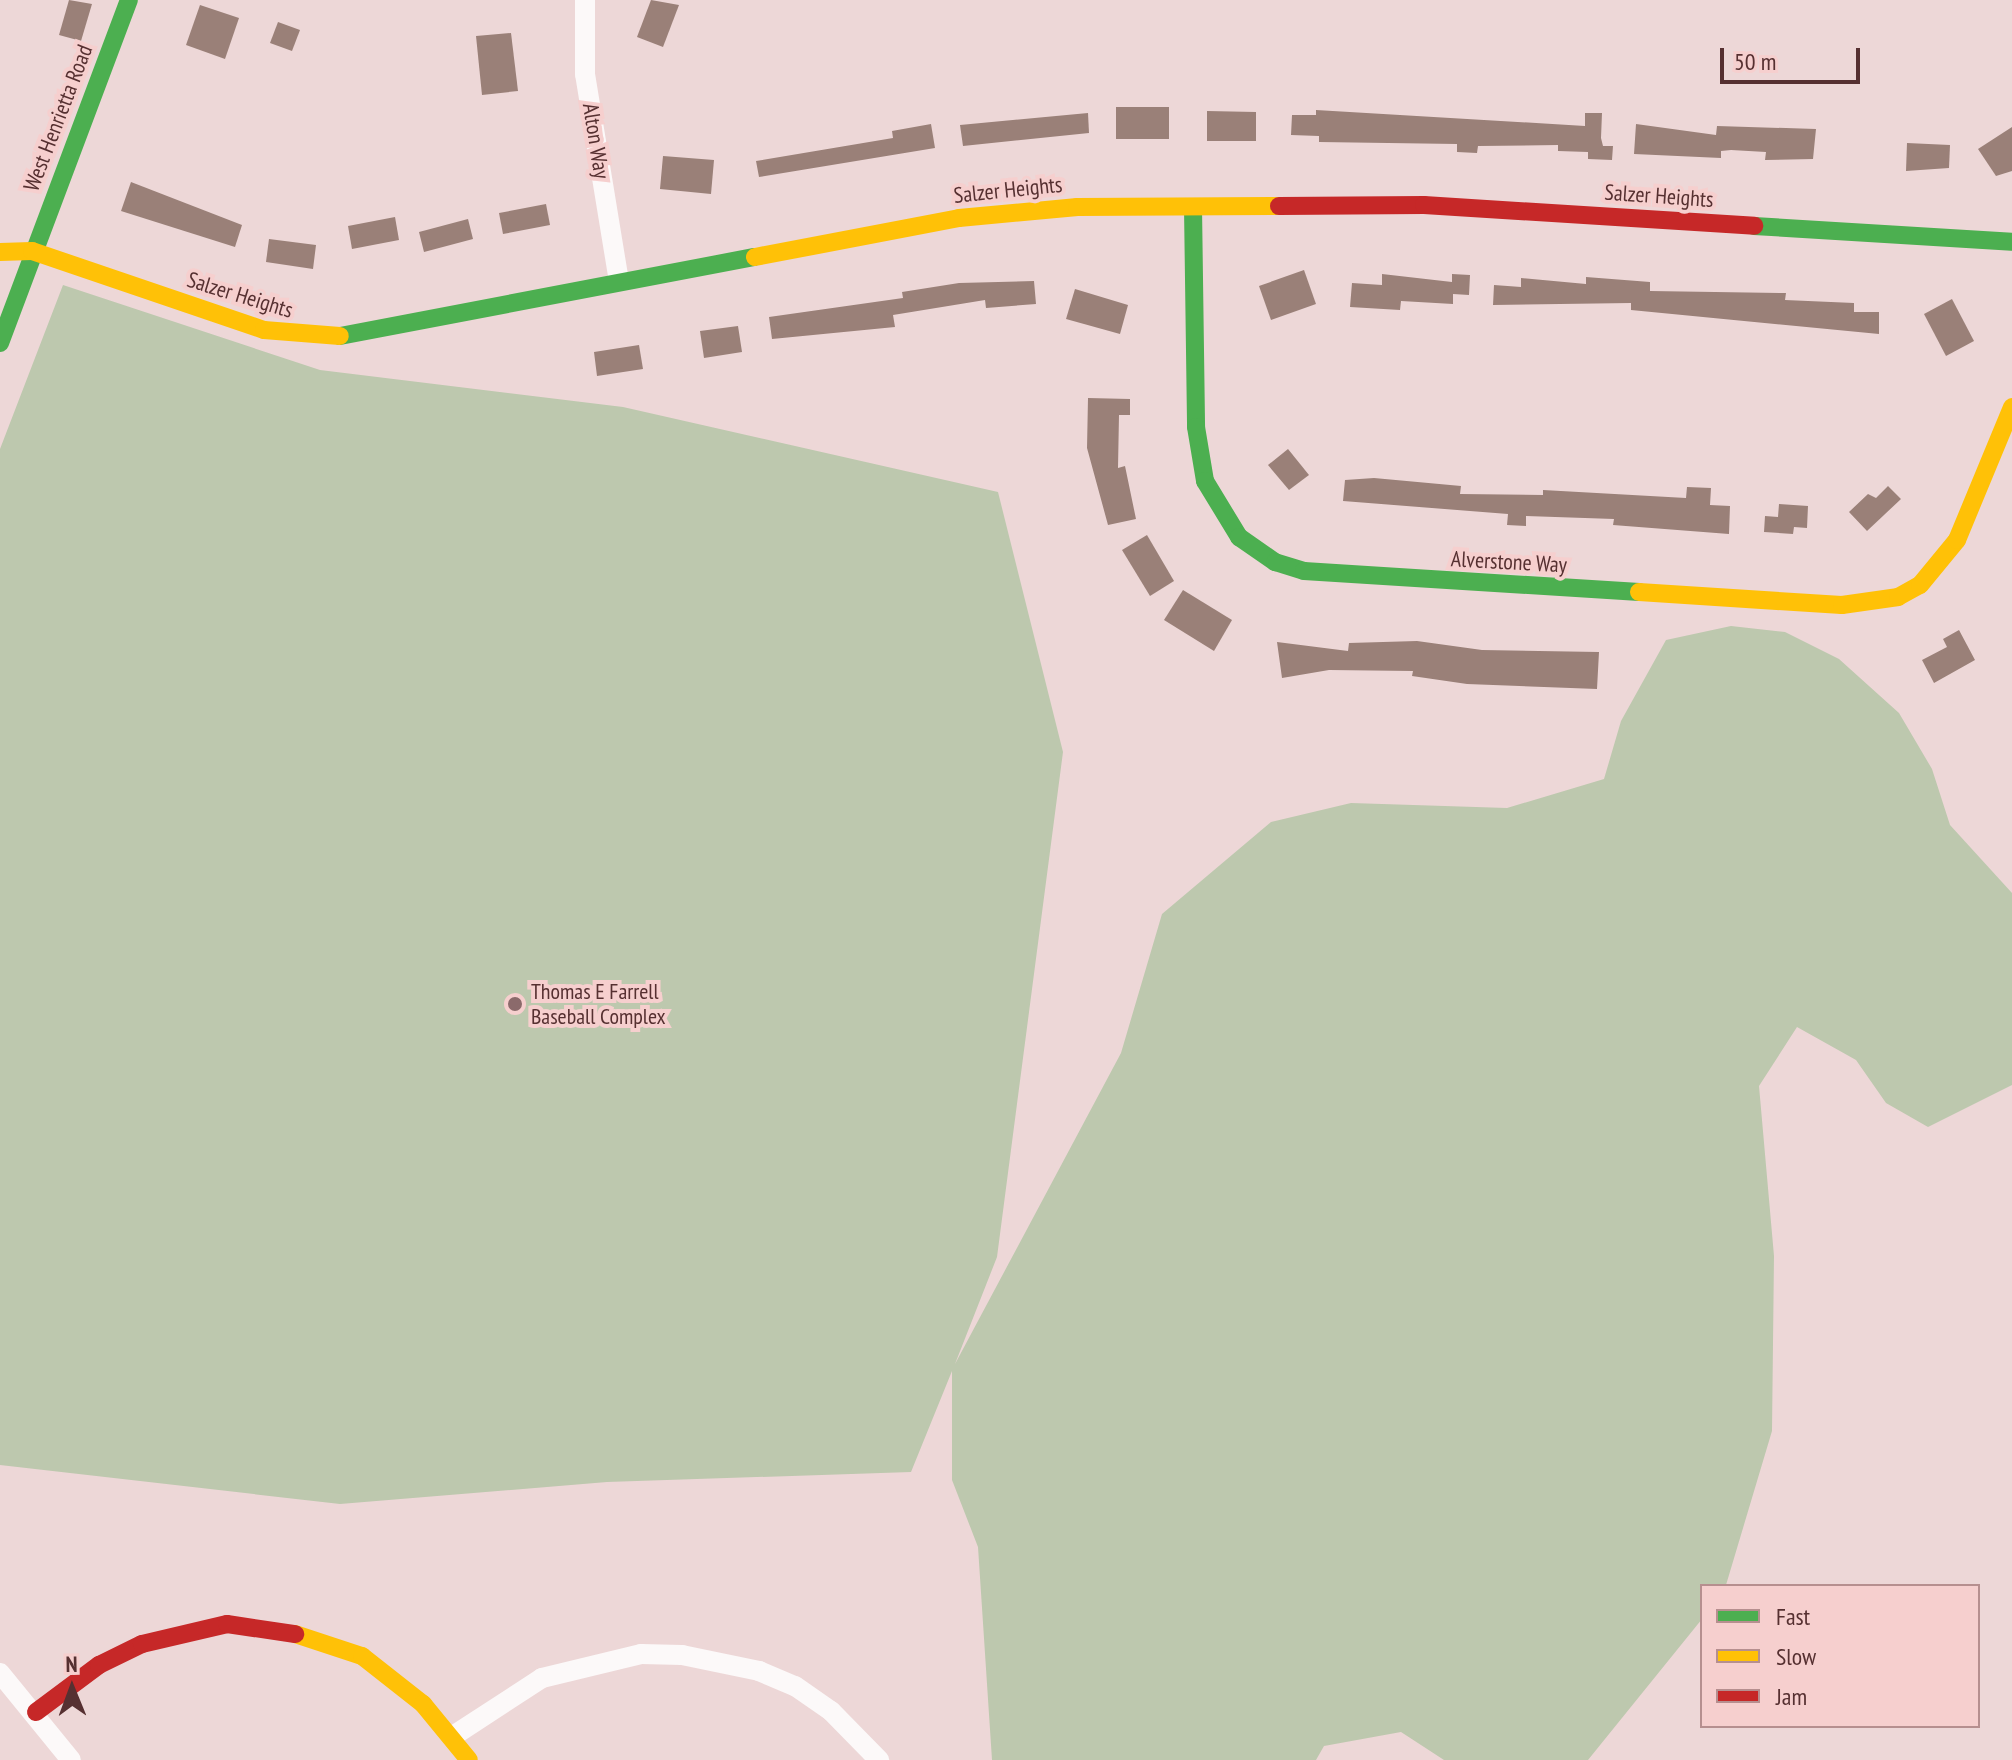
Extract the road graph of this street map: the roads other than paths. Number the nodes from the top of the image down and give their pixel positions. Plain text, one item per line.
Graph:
1 (129, 0) edge
2 (585, 0) edge
3 (1193, 207) junction
4 (2012, 242) edge
5 (32, 251) junction
6 (0, 252) edge
7 (619, 281) junction
8 (0, 343) edge
9 (2012, 407) edge
10 (0, 1673) edge
11 (36, 1712) junction
12 (453, 1736) junction
13 (71, 1760) edge
14 (469, 1760) edge
15 (879, 1760) edge

1 - 5 street, West Henrietta Road
2 - 7 street, Alton Way
3 - 4 street, Salzer Heights
3 - 7 street, Salzer Heights
3 - 9 street, Alverstone Way
5 - 6 street
5 - 7 street, Salzer Heights
5 - 8 street, West Henrietta Road
10 - 11 street
11 - 12 street
11 - 13 street
12 - 14 street
12 - 15 street

